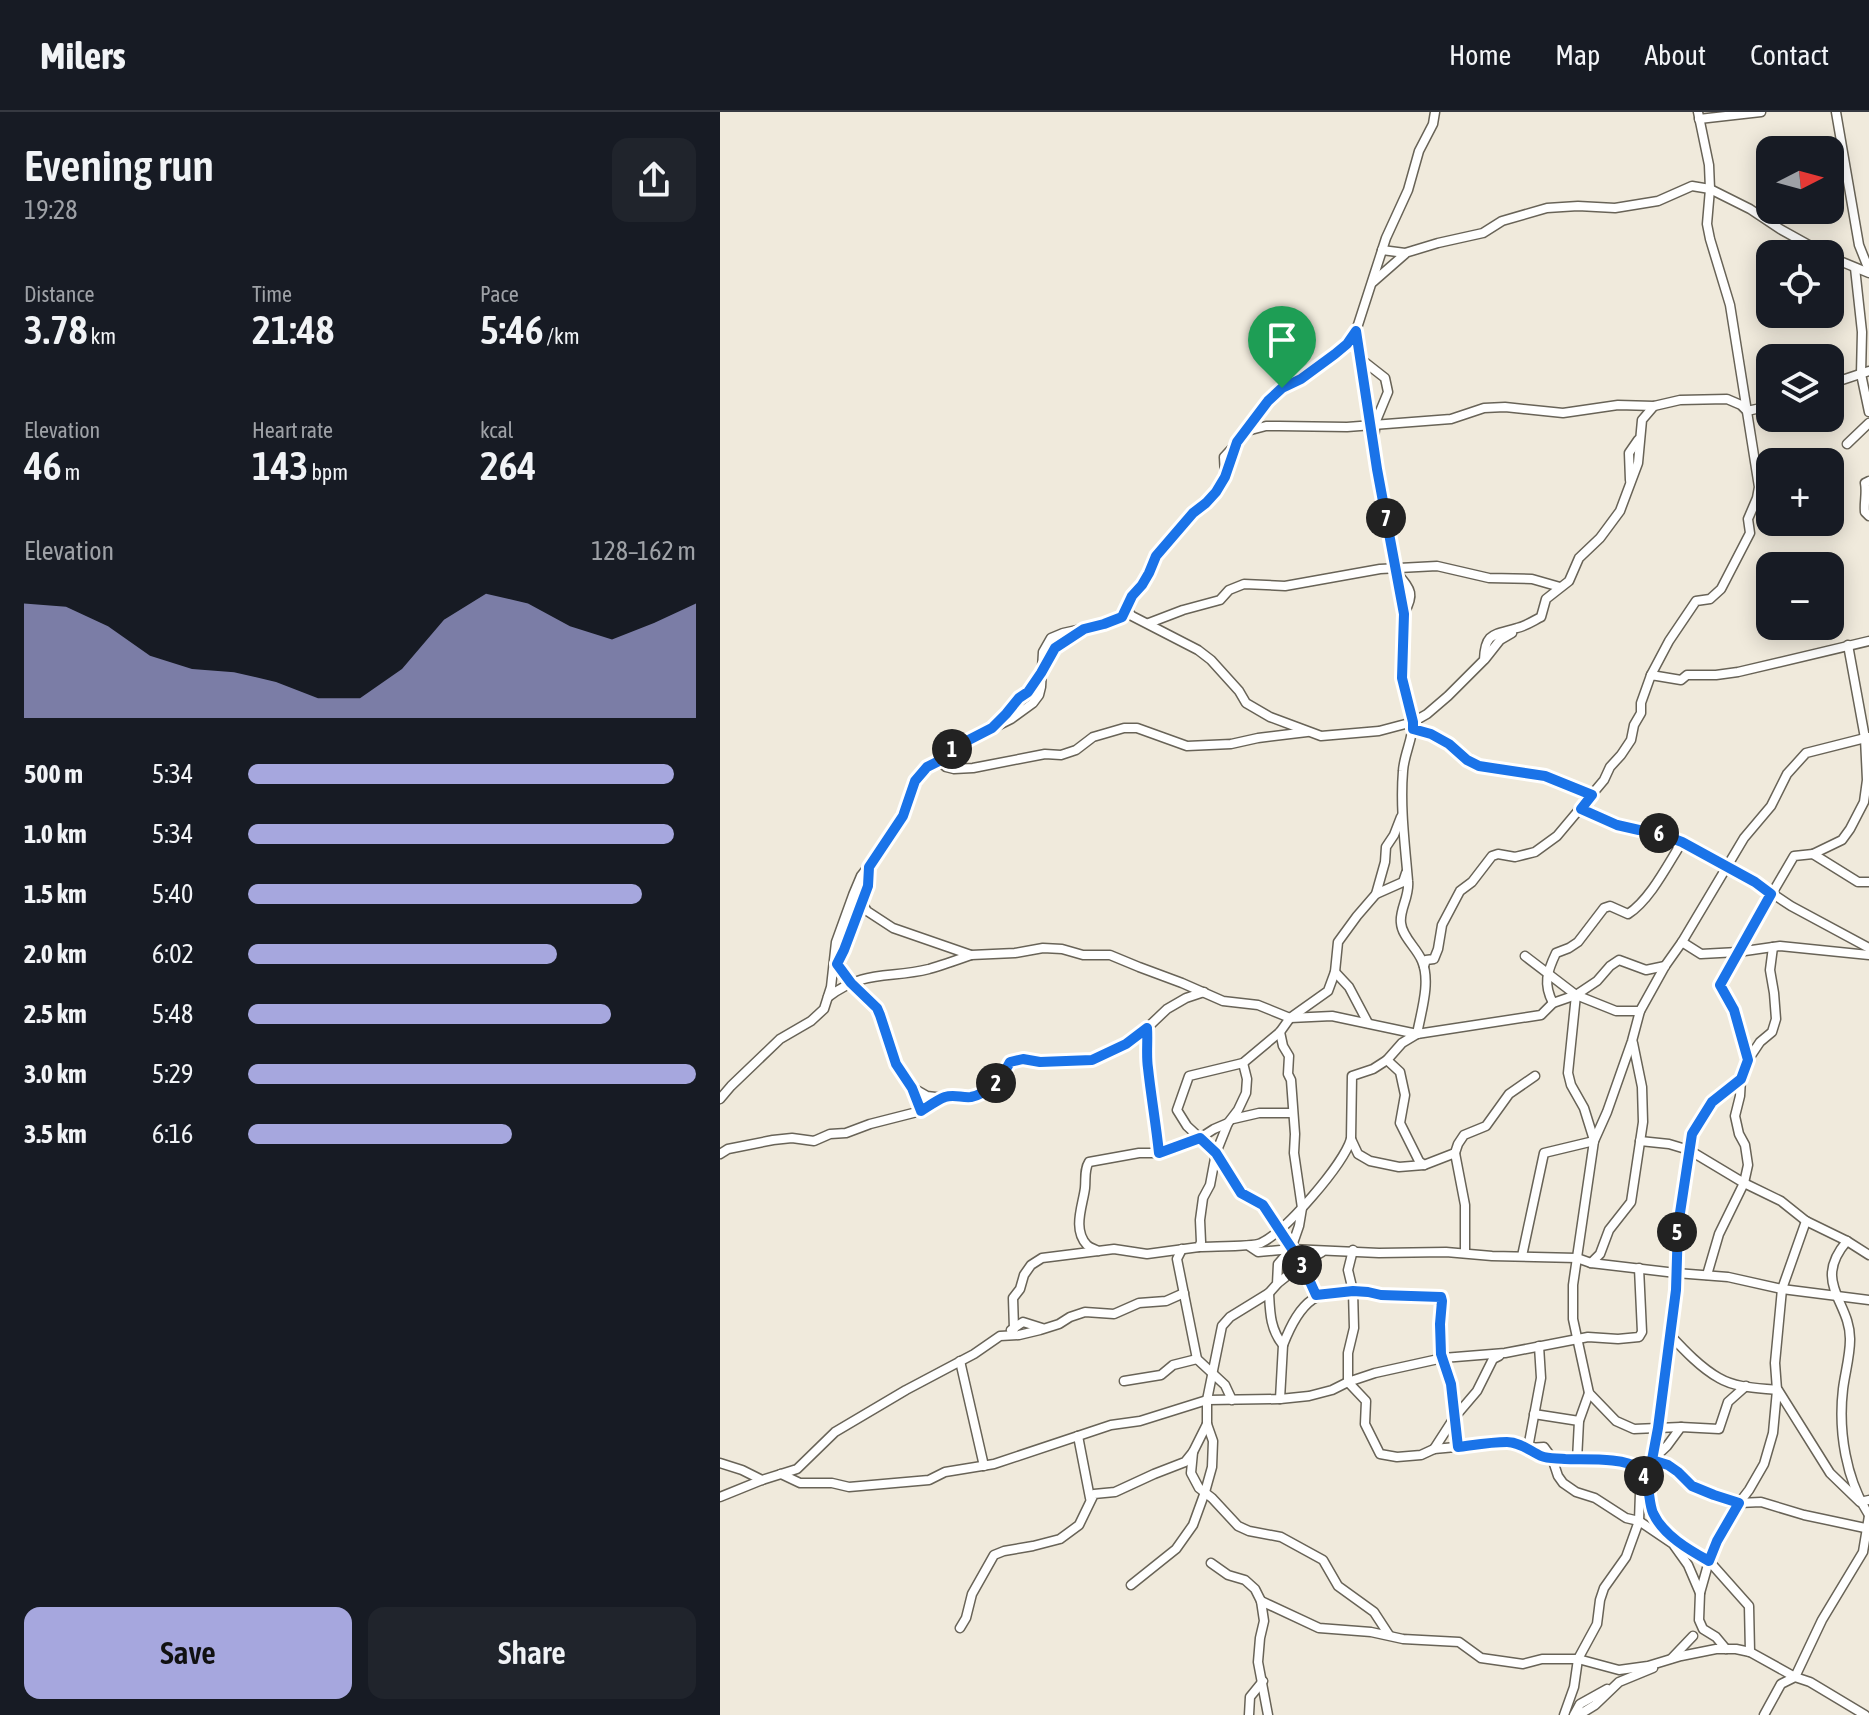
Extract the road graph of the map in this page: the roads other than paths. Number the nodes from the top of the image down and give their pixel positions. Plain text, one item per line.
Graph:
1 (1435, 112) edge
2 (1761, 112) edge
3 (1836, 112) edge
4 (1699, 115) edge
5 (1710, 189) junction
6 (1800, 240) edge
7 (1382, 250) junction
8 (1405, 253) junction
9 (1844, 263) edge
10 (1855, 268) junction
11 (1869, 272) edge
12 (1372, 282) junction
13 (1356, 331) junction
14 (1362, 360) junction
15 (1865, 372) edge
16 (1844, 379) edge
17 (1654, 406) junction
18 (1756, 409) edge
19 (1747, 411) junction
20 (1869, 412) edge
21 (1869, 423) edge
22 (1373, 424) junction
23 (1246, 432) junction
24 (1847, 444) dead end
25 (1869, 481) edge
26 (1869, 516) edge
27 (1394, 570) junction
28 (1560, 587) junction
29 (1126, 609) junction
30 (1149, 623) junction
31 (1869, 641) edge
32 (1848, 645) junction
33 (1651, 675) junction
34 (1413, 726) junction
35 (1310, 732) junction
36 (1867, 738) edge
37 (939, 761) junction
38 (1592, 795) junction
39 (1581, 809) junction
40 (1403, 812) junction
41 (1682, 842) junction
42 (1813, 854) junction
43 (869, 867) junction
44 (1726, 868) junction
45 (1406, 873) junction
46 (1869, 882) edge
47 (1376, 894) junction
48 (1771, 894) junction
49 (862, 903) junction
50 (1682, 942) junction
51 (1773, 947) junction
52 (1869, 948) edge
53 (1738, 952) junction
54 (971, 955) junction
55 (1869, 955) edge
56 (1525, 956) dead end
57 (836, 966) junction
58 (1424, 966) junction
59 (1665, 966) junction
60 (1335, 972) junction
61 (1547, 974) junction
62 (851, 983) junction
63 (1204, 992) junction
64 (1576, 995) junction
65 (828, 997) junction
66 (1553, 1003) junction
67 (1640, 1011) junction
68 (1290, 1018) junction
69 (1368, 1023) junction
70 (1147, 1028) junction
71 (1280, 1032) junction
72 (1417, 1034) junction
73 (1632, 1041) junction
74 (1387, 1060) junction
75 (1748, 1060) junction
76 (1243, 1063) junction
77 (1535, 1076) dead end
78 (1741, 1079) junction
79 (912, 1088) junction
80 (944, 1098) junction
81 (720, 1099) edge
82 (921, 1111) junction
83 (1292, 1113) junction
84 (1230, 1121) junction
85 (1200, 1138) junction
86 (1351, 1139) junction
87 (1594, 1141) junction
88 (1640, 1141) junction
89 (1689, 1150) junction
90 (1159, 1153) junction
91 (1216, 1153) junction
92 (1455, 1153) junction
93 (720, 1154) edge
94 (1424, 1165) junction
95 (1744, 1183) junction
96 (1302, 1208) junction
97 (1806, 1221) junction
98 (1279, 1231) junction
99 (1847, 1241) junction
100 (1249, 1246) junction
101 (1199, 1247) junction
102 (1182, 1249) junction
103 (1291, 1249) junction
104 (1324, 1250) junction
105 (1353, 1250) junction
106 (1099, 1251) junction
107 (1465, 1253) junction
108 (1869, 1255) edge
109 (1522, 1256) junction
110 (1577, 1258) junction
111 (1591, 1263) junction
112 (1302, 1264) junction
113 (1639, 1268) junction
114 (1676, 1273) junction
115 (1707, 1275) junction
116 (1277, 1284) junction
117 (1782, 1289) junction
118 (1353, 1291) junction
119 (1184, 1293) junction
120 (1269, 1293) junction
121 (1316, 1295) junction
122 (1835, 1295) junction
123 (1869, 1300) edge
124 (1045, 1328) junction
125 (1014, 1329) junction
126 (1670, 1335) junction
127 (1000, 1336) junction
128 (1578, 1339) junction
129 (1283, 1345) junction
130 (1539, 1346) junction
131 (1505, 1353) junction
132 (1443, 1358) junction
133 (1197, 1359) junction
134 (960, 1361) junction
135 (1212, 1372) junction
136 (1124, 1381) dead end
137 (1348, 1382) junction
138 (1746, 1386) junction
139 (1777, 1390) junction
140 (1589, 1393) junction
141 (1280, 1399) junction
142 (1207, 1400) junction
143 (1232, 1400) junction
144 (1534, 1414) junction
145 (1454, 1418) junction
146 (1579, 1421) junction
147 (1207, 1424) junction
148 (1681, 1427) junction
149 (1658, 1428) junction
150 (1078, 1436) junction
151 (1458, 1447) junction
152 (1528, 1448) junction
153 (1434, 1449) junction
154 (1193, 1452) junction
155 (1552, 1458) junction
156 (1577, 1460) junction
157 (1652, 1460) junction
158 (720, 1463) edge
159 (984, 1466) junction
160 (781, 1474) junction
161 (1645, 1478) junction
162 (762, 1480) junction
163 (1749, 1490) junction
164 (1205, 1492) junction
165 (1640, 1493) junction
166 (720, 1497) edge
167 (1090, 1498) junction
168 (1865, 1501) edge
169 (1761, 1502) junction
170 (1739, 1503) junction
171 (1653, 1512) junction
172 (1869, 1516) edge
173 (1639, 1521) junction
174 (1865, 1528) junction
175 (1709, 1561) junction
176 (1211, 1563) dead end
177 (1131, 1585) dead end
178 (1700, 1593) junction
179 (1261, 1601) junction
180 (1699, 1620) junction
181 (960, 1628) dead end
182 (1389, 1635) junction
183 (1693, 1636) junction
184 (1726, 1649) junction
185 (1750, 1652) junction
186 (1692, 1654) junction
187 (1578, 1659) junction
188 (1671, 1659) junction
189 (1795, 1677) junction
190 (1263, 1681) junction
191 (1249, 1715) edge
192 (1269, 1715) edge
193 (1564, 1715) edge
194 (1576, 1715) edge
195 (1764, 1715) edge
196 (1865, 1715) edge

1 - 7 street
2 - 4 street
3 - 11 street
4 - 5 street
5 - 6 street
5 - 8 street
5 - 19 street
7 - 8 street
7 - 12 street
8 - 12 street
9 - 10 street
10 - 11 street
10 - 15 street
12 - 13 street
13 - 14 street
13 - 23 street
14 - 22 street
14 - 22 street
15 - 16 street
15 - 20 street
17 - 19 street
17 - 22 street
17 - 28 street
18 - 19 street
19 - 33 street
21 - 24 street
22 - 23 street
22 - 27 street
23 - 29 street
25 - 26 street
27 - 28 street
27 - 30 street
27 - 34 street
28 - 34 street
29 - 30 street
29 - 37 street
30 - 35 street
31 - 32 street
32 - 33 street
32 - 36 street
33 - 38 street
34 - 35 street
34 - 38 street
34 - 40 street
35 - 37 street
36 - 42 street
36 - 44 street
37 - 43 street
38 - 39 street
39 - 41 street
39 - 58 street
40 - 45 street
40 - 47 street
41 - 44 street
41 - 61 street
42 - 46 street
42 - 48 street
43 - 49 street
43 - 57 street
44 - 48 street
44 - 50 street
45 - 47 street
45 - 58 street
47 - 60 street
48 - 52 street
48 - 53 street
49 - 54 street
49 - 57 street
50 - 53 street
50 - 59 street
51 - 53 street
51 - 55 street
51 - 75 street
53 - 75 street
54 - 62 street
54 - 63 street
56 - 61 street
57 - 62 street
57 - 65 street
58 - 72 street
59 - 64 street
59 - 67 street
60 - 68 street
60 - 69 street
61 - 64 street
61 - 66 street
62 - 65 street
62 - 79 street
63 - 68 street
63 - 70 street
64 - 66 street
64 - 67 street
64 - 87 street
65 - 81 street
66 - 72 street
67 - 73 street
68 - 69 street
68 - 71 street
69 - 72 street
70 - 80 street
70 - 90 street
71 - 76 street
71 - 83 street
72 - 74 street
73 - 87 street
73 - 88 street
74 - 86 street
74 - 94 street
75 - 78 street
76 - 84 street
76 - 85 street
77 - 92 street
78 - 89 street
78 - 95 street
79 - 80 street
79 - 82 street
80 - 82 street
82 - 93 street
83 - 84 street
83 - 96 street
84 - 85 street
84 - 91 street
85 - 90 street
85 - 91 street
86 - 94 street
86 - 96 street
87 - 109 street
87 - 110 street
88 - 89 street
88 - 111 street
89 - 95 street
89 - 114 street
90 - 106 street
91 - 98 street
91 - 101 street
92 - 94 street
92 - 107 street
95 - 97 street
95 - 115 street
96 - 98 street
96 - 103 street
97 - 99 street
97 - 117 street
98 - 100 street
98 - 103 street
99 - 108 street
99 - 122 street
100 - 101 street
100 - 103 street
101 - 102 street
102 - 106 street
102 - 119 street
103 - 104 street
103 - 112 street
103 - 116 street
104 - 105 street
104 - 112 street
105 - 107 street
105 - 118 street
106 - 125 street
107 - 109 street
109 - 110 street
110 - 111 street
110 - 128 street
111 - 113 street
112 - 116 street
112 - 121 street
113 - 114 street
113 - 128 street
114 - 115 street
114 - 126 street
115 - 117 street
116 - 120 street
117 - 122 street
117 - 139 street
118 - 121 street
118 - 132 street
118 - 137 street
119 - 124 street
119 - 133 street
120 - 129 street
120 - 135 street
121 - 129 street
122 - 123 street
122 - 168 street
124 - 125 street
124 - 127 street
125 - 127 street
126 - 138 street
126 - 149 street
127 - 134 street
128 - 130 street
128 - 140 street
129 - 141 street
130 - 131 street
130 - 144 street
131 - 132 street
131 - 145 street
132 - 137 street
132 - 145 street
133 - 135 street
133 - 136 street
134 - 159 street
134 - 160 street
135 - 142 street
135 - 143 street
137 - 141 street
137 - 153 street
138 - 139 street
138 - 148 street
139 - 163 street
139 - 168 street
140 - 146 street
140 - 149 street
141 - 143 street
142 - 143 street
142 - 147 street
142 - 150 street
144 - 146 street
144 - 152 street
145 - 151 street
145 - 153 street
146 - 156 street
147 - 154 street
147 - 164 street
148 - 149 street
148 - 157 street
149 - 157 street
150 - 159 street
150 - 167 street
151 - 152 street
151 - 153 street
152 - 155 street
154 - 164 street
154 - 167 street
155 - 156 street
155 - 173 street
156 - 161 street
157 - 161 street
157 - 170 street
158 - 162 street
159 - 160 street
160 - 162 street
161 - 165 street
161 - 171 street
162 - 166 street
163 - 169 street
163 - 170 street
164 - 177 street
164 - 182 street
165 - 171 street
165 - 173 street
167 - 181 street
168 - 172 street
169 - 170 street
169 - 174 street
170 - 175 street
171 - 175 street
172 - 174 street
173 - 178 street
173 - 187 street
174 - 189 street
175 - 178 street
175 - 185 street
176 - 179 street
178 - 180 street
179 - 182 street
179 - 190 street
180 - 183 street
180 - 184 street
182 - 187 street
183 - 186 street
183 - 188 street
184 - 185 street
184 - 186 street
185 - 189 street
186 - 188 street
187 - 188 street
187 - 193 street
188 - 194 street
189 - 195 street
189 - 196 street
190 - 191 street
190 - 192 street

